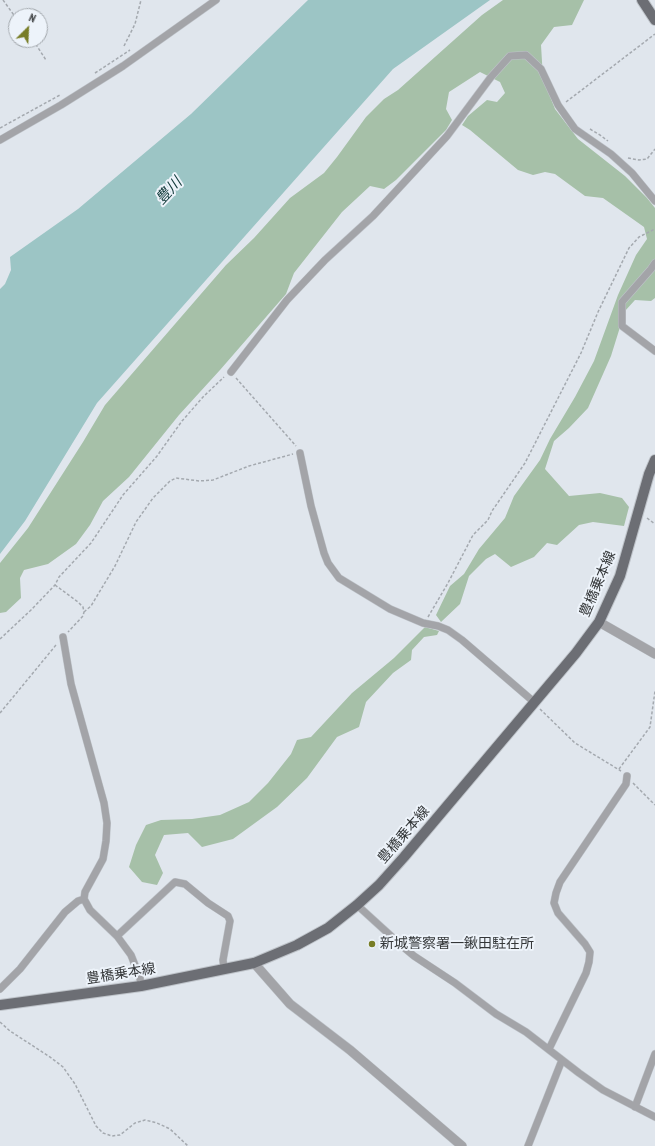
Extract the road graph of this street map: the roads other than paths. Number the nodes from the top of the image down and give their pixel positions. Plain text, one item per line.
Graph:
1 (216, 0) edge
2 (642, 0) edge
3 (655, 20) edge
4 (0, 140) edge
5 (655, 201) edge
6 (655, 263) edge
7 (655, 350) edge
8 (230, 372) road end
9 (300, 453) road end
10 (655, 460) edge
11 (599, 622) junction
12 (63, 637) road end
13 (655, 654) edge
14 (534, 702) junction
15 (627, 776) road end
16 (84, 900) junction
17 (357, 905) junction
18 (117, 936) junction
19 (254, 963) junction
20 (224, 969) junction
21 (141, 986) junction
22 (0, 989) edge
23 (0, 1005) edge
24 (549, 1049) junction
25 (655, 1054) edge
26 (562, 1060) junction
27 (635, 1107) junction
28 (655, 1117) edge
29 (462, 1146) edge
30 (528, 1146) edge

1 - 4 street
2 - 3 main road
5 - 8 street
6 - 7 street
9 - 14 street
10 - 11 main road, 豊橋乗本線
11 - 13 street
11 - 14 main road, 豊橋乗本線
12 - 16 street
14 - 17 main road, 豊橋乗本線
15 - 24 street
16 - 18 street
16 - 22 street
17 - 19 main road, 豊橋乗本線
17 - 24 street
18 - 20 street
18 - 21 street
19 - 20 main road, 豊橋乗本線
19 - 29 street
20 - 21 main road, 豊橋乗本線
21 - 23 main road, 豊橋乗本線
24 - 26 street
25 - 27 street
26 - 27 street
26 - 30 street
27 - 28 street

